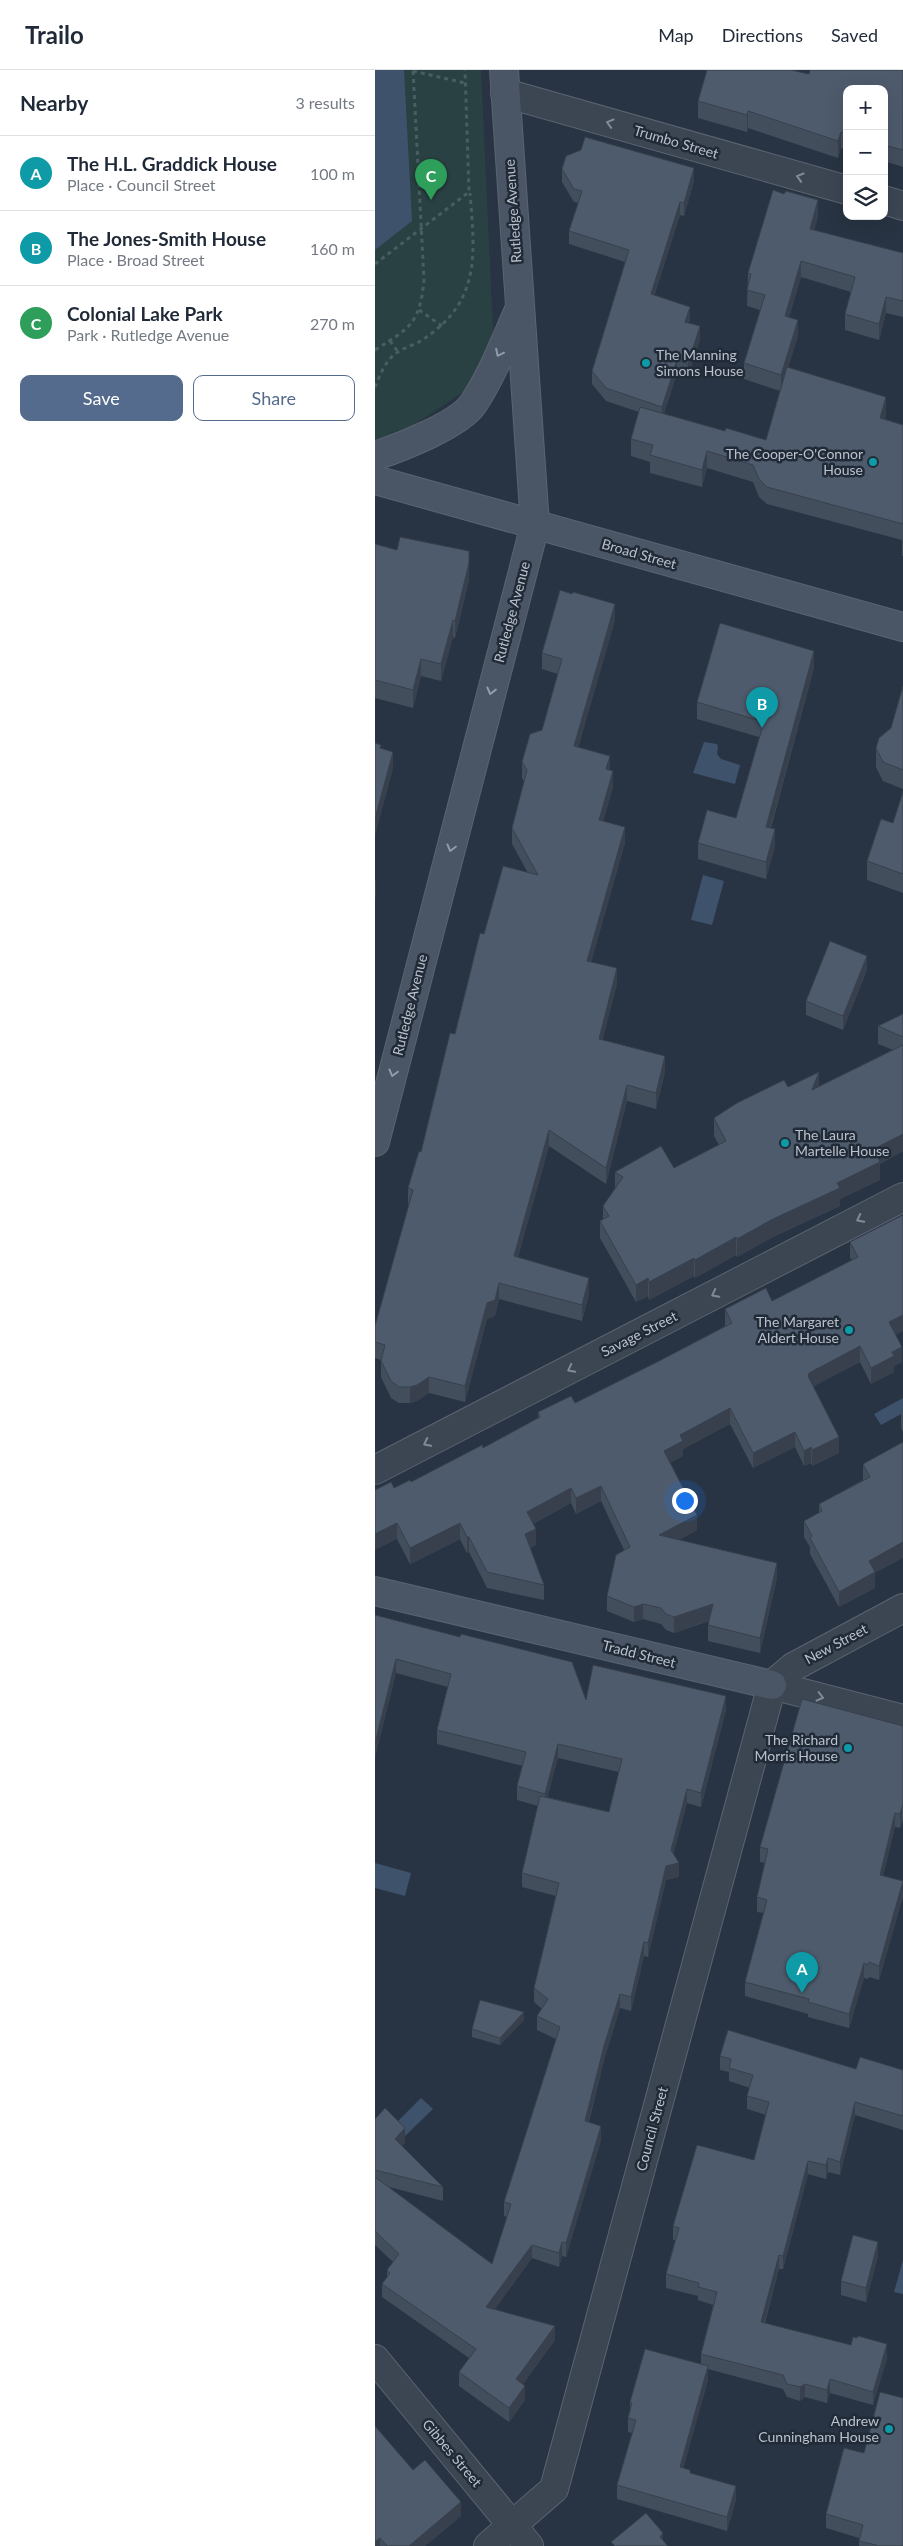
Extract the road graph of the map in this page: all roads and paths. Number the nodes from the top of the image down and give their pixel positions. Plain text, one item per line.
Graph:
1 (413, 70) edge
2 (465, 70) edge
3 (505, 82) edge
4 (465, 83) junction
5 (843, 189) edge
6 (469, 192) junction
7 (888, 201) edge
8 (903, 206) edge
9 (421, 227) junction
10 (375, 264) edge
11 (520, 309) junction
12 (419, 310) junction
13 (442, 326) junction
14 (389, 341) junction
15 (375, 350) edge
16 (397, 352) junction
17 (375, 387) edge
18 (375, 456) edge
19 (375, 480) edge
20 (535, 525) junction
21 (903, 627) edge
22 (375, 1142) edge
23 (903, 1197) edge
24 (375, 1470) edge
25 (375, 1591) edge
26 (903, 1608) edge
27 (773, 1685) junction
28 (903, 1718) edge
29 (375, 2359) edge
30 (521, 2536) edge
31 (488, 2546) edge

1 - 4 path
1 - 9 path
2 - 4 path
5 -> 3 street, Trumbo Street
3 - 11 street, Rutledge Avenue
4 - 6 path
6 - 9 path
6 - 13 path
7 - 8 street
9 - 10 path
9 - 12 path
11 -> 18 street
11 - 20 street, Rutledge Avenue
12 - 13 path
12 - 14 path
13 - 16 path
14 - 15 path
14 - 16 path
16 - 17 path
19 - 20 street, Broad Street
20 - 21 street, Broad Street
20 -> 22 street, Rutledge Avenue
23 -> 24 street, Savage Street
25 - 27 street, Tradd Street
26 - 27 street, New Street
27 -> 28 street, Tradd Street
27 - 30 street, Council Street
29 - 30 street, Gibbes Street
30 - 31 street, Council Street

